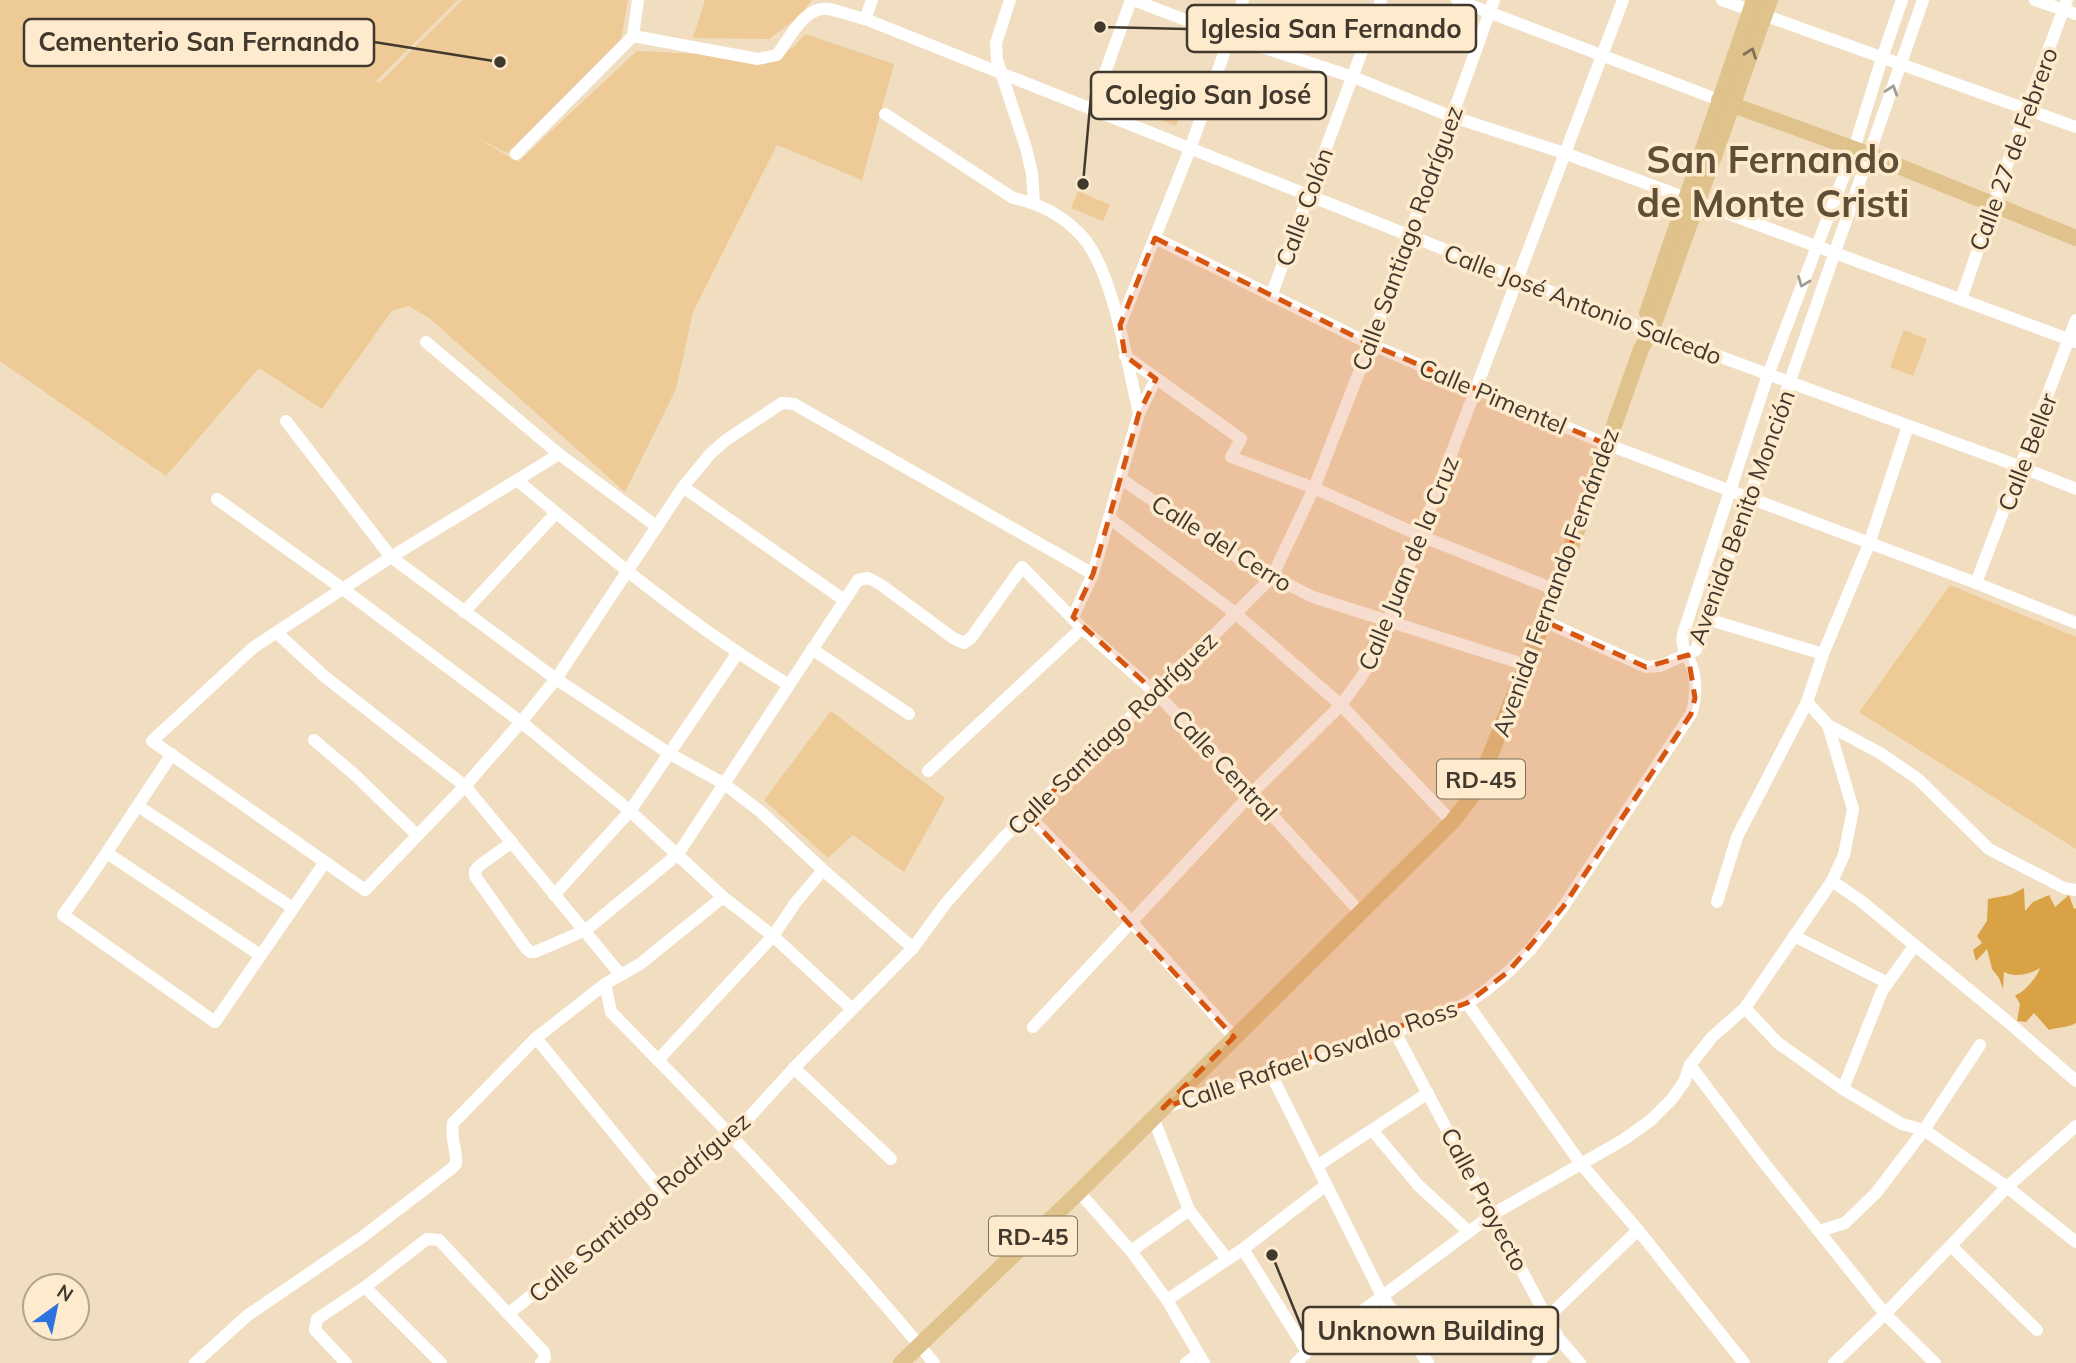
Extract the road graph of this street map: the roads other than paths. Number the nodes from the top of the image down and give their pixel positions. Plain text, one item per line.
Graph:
1 (638, 0) edge
2 (872, 0) edge
3 (1010, 0) edge
4 (1132, 0) edge
5 (1242, 0) edge
6 (1381, 0) edge
7 (1457, 0) edge
8 (1494, 0) edge
9 (1623, 0) edge
10 (1722, 0) edge
11 (1902, 0) edge
12 (1923, 0) edge
13 (2035, 0) edge
14 (1759, 6) edge
15 (2069, 8) edge
16 (1489, 14) junction
17 (865, 19) junction
18 (633, 36) junction
19 (1228, 36) junction
20 (1602, 54) junction
21 (1882, 58) junction
22 (1900, 64) junction
23 (1002, 72) junction
24 (1353, 77) junction
25 (1726, 103) junction
26 (1091, 109) junction
27 (2026, 110) junction
28 (885, 114) dead end
29 (1451, 116) junction
30 (2076, 127) edge
31 (1190, 149) junction
32 (1854, 149) junction
33 (1564, 153) junction
34 (516, 154) dead end
35 (1871, 155) junction
36 (1308, 195) junction
37 (1692, 200) junction
38 (1034, 202) junction
39 (1993, 203) junction
40 (1409, 237) junction
41 (1154, 238) junction
42 (2076, 238) edge
43 (1816, 247) junction
44 (1834, 254) junction
45 (1518, 279) junction
46 (1271, 296) junction
47 (1961, 299) junction
48 (2076, 320) edge
49 (1120, 325) junction
50 (1647, 330) junction
51 (2073, 341) edge
52 (426, 342) dead end
53 (1370, 344) junction
54 (1125, 356) junction
55 (1768, 375) junction
56 (1151, 376) junction
57 (1131, 379) junction
58 (1790, 384) junction
59 (1478, 389) junction
60 (1139, 413) junction
61 (286, 421) dead end
62 (1908, 426) junction
63 (1606, 444) junction
64 (559, 454) junction
65 (2021, 467) junction
66 (1121, 479) junction
67 (517, 480) junction
68 (683, 487) junction
69 (1314, 488) junction
70 (2076, 489) edge
71 (1730, 492) junction
72 (1748, 498) junction
73 (217, 499) dead end
74 (556, 513) junction
75 (1109, 518) junction
76 (656, 526) junction
77 (1421, 537) junction
78 (1868, 544) junction
79 (391, 557) junction
80 (627, 572) junction
81 (1093, 574) junction
82 (1272, 577) junction
83 (1976, 583) junction
84 (343, 589) junction
85 (1556, 590) junction
86 (844, 600) junction
87 (464, 612) junction
88 (1235, 613) junction
89 (1073, 617) junction
90 (1707, 619) junction
91 (1388, 621) junction
92 (1544, 621) junction
93 (2076, 623) edge
94 (1082, 628) junction
95 (277, 633) junction
96 (812, 649) junction
97 (737, 654) junction
98 (1823, 654) junction
99 (1688, 655) junction
100 (1526, 665) junction
101 (556, 679) junction
102 (789, 685) junction
103 (1156, 693) junction
104 (1807, 702) junction
105 (1341, 705) junction
106 (909, 714) dead end
107 (521, 722) junction
108 (1828, 725) junction
109 (314, 740) dead end
110 (172, 754) junction
111 (670, 754) junction
112 (928, 771) dead end
113 (723, 783) junction
114 (465, 786) junction
115 (1252, 793) junction
116 (138, 806) junction
117 (630, 811) junction
118 (1028, 815) junction
119 (1452, 822) junction
120 (417, 835) junction
121 (512, 842) junction
122 (107, 853) junction
123 (678, 854) junction
124 (325, 863) junction
125 (823, 870) junction
126 (1832, 881) junction
127 (2076, 890) edge
128 (554, 895) junction
129 (723, 897) junction
130 (1717, 902) dead end
131 (293, 908) junction
132 (1360, 912) junction
133 (1130, 920) junction
134 (586, 930) junction
135 (773, 936) junction
136 (1794, 936) junction
137 (1915, 946) junction
138 (913, 948) junction
139 (260, 955) junction
140 (620, 974) junction
141 (1888, 983) junction
142 (605, 984) junction
143 (1467, 1003) junction
144 (1745, 1008) junction
145 (852, 1009) junction
146 (1032, 1027) dead end
147 (1395, 1032) junction
148 (1234, 1037) junction
149 (536, 1038) junction
150 (1980, 1045) dead end
151 (658, 1060) junction
152 (1690, 1065) junction
153 (794, 1068) junction
154 (1270, 1072) junction
155 (2076, 1082) edge
156 (1843, 1089) junction
157 (1428, 1093) junction
158 (1158, 1112) junction
159 (2076, 1126) edge
160 (1373, 1130) junction
161 (1924, 1130) junction
162 (733, 1135) junction
163 (891, 1158) dead end
164 (1581, 1164) junction
165 (1317, 1166) junction
166 (1326, 1185) junction
167 (2007, 1187) junction
168 (662, 1192) junction
169 (1079, 1192) junction
170 (1189, 1210) junction
171 (1493, 1214) junction
172 (1639, 1230) junction
173 (1468, 1231) junction
174 (1819, 1231) junction
175 (2076, 1241) edge
176 (1951, 1246) junction
177 (1243, 1249) junction
178 (1131, 1251) junction
179 (1227, 1259) junction
180 (365, 1287) junction
181 (1382, 1296) junction
182 (1167, 1300) junction
183 (508, 1314) junction
184 (1885, 1314) junction
185 (1547, 1318) junction
186 (2037, 1330) dead end
187 (1560, 1340) junction
188 (920, 1346) junction
189 (1307, 1352) junction
190 (1201, 1358) edge
191 (195, 1363) edge
192 (346, 1363) edge
193 (441, 1363) edge
194 (541, 1363) edge
195 (901, 1363) edge
196 (934, 1363) edge
197 (1186, 1363) edge
198 (1296, 1363) edge
199 (1428, 1363) edge
200 (1538, 1363) edge
201 (1580, 1363) edge
202 (1744, 1363) edge
203 (1833, 1363) edge
204 (1935, 1363) edge

1 - 18 street
2 - 17 street
3 - 23 street
4 - 19 street
4 - 26 street
5 - 19 street
6 - 24 street, Calle Colón
7 - 16 street
8 - 16 street, Calle Santiago Rodríguez
9 - 20 street, Calle Juan de la Cruz
10 - 14 street
11 - 21 street, Avenida Benito Monción
12 - 22 street, Avenida Benito Monción
13 - 15 street
14 - 21 street
14 - 25 main road, Avenida Fernando Fernández / RD-45
15 - 27 street, Calle 27 de Febrero
16 - 20 street
16 - 29 street, Calle Santiago Rodríguez
17 - 18 street, Calle José Antonio Salcedo
17 - 23 street, Calle José Antonio Salcedo
18 - 34 street
19 - 24 street
19 - 31 street
20 - 25 street
20 - 33 street, Calle Juan de la Cruz
21 - 22 street
21 - 32 street, Avenida Benito Monción
22 - 27 street
35 -> 22 street, Avenida Benito Monción
23 - 26 street, Calle José Antonio Salcedo
23 - 38 street
24 - 29 street
24 - 36 street, Calle Colón
25 - 32 main road
25 - 37 main road, Avenida Fernando Fernández / RD-45
26 - 31 street, Calle José Antonio Salcedo
27 - 30 street
27 - 39 street, Calle 27 de Febrero
28 - 38 street
29 - 33 street
29 - 40 street, Calle Santiago Rodríguez
31 - 36 street, Calle José Antonio Salcedo
31 - 41 street
32 - 35 main road
32 - 43 street, Avenida Benito Monción
33 - 37 street
33 - 45 street, Calle Juan de la Cruz
35 - 39 main road
35 - 44 street, Avenida Benito Monción
36 - 40 street, Calle José Antonio Salcedo
36 - 46 street, Calle Colón
37 - 43 street
37 - 50 main road, Avenida Fernando Fernández / RD-45
38 - 49 street
39 - 42 main road
39 - 47 street, Calle 27 de Febrero
40 - 45 street, Calle José Antonio Salcedo
40 - 53 street, Calle Santiago Rodríguez
41 - 46 street, Calle Pimentel
41 - 49 street
43 - 44 street
43 -> 55 street, Avenida Benito Monción
44 - 47 street
44 - 58 street, Avenida Benito Monción
45 - 50 street, Calle José Antonio Salcedo
45 - 59 street, Calle Juan de la Cruz
46 - 53 street, Calle Pimentel
47 - 51 street
48 - 51 street, Calle Beller
49 - 54 street
50 - 55 street, Calle José Antonio Salcedo
50 - 63 main road, Avenida Fernando Fernández / RD-45
51 - 65 street, Calle Beller
52 - 64 street
53 - 59 street, Calle Pimentel
53 - 69 street, Calle Santiago Rodríguez
54 - 56 street
54 - 57 street
55 - 58 street, Calle José Antonio Salcedo
55 - 71 street, Avenida Benito Monción
56 - 57 street
56 - 60 street
56 - 69 street
57 - 60 street
58 - 62 street, Calle José Antonio Salcedo
58 - 72 street, Avenida Benito Monción
59 - 63 street, Calle Pimentel
59 - 77 street, Calle Juan de la Cruz
60 - 66 street
61 - 79 street
62 - 65 street, Calle José Antonio Salcedo
62 - 78 street
63 - 71 street, Calle Pimentel
63 - 85 main road, Avenida Fernando Fernández / RD-45
64 - 67 street
64 - 76 street
65 - 70 street, Calle José Antonio Salcedo
65 - 83 street, Calle Beller
66 - 75 street
66 - 82 street, Calle del Cerro
67 - 74 street
67 - 79 street
68 - 76 street
68 - 81 street
68 - 86 street
69 - 77 street
69 - 82 street, Calle Santiago Rodríguez
71 - 72 street, Calle Pimentel
71 - 99 street, Avenida Benito Monción
72 - 78 street, Calle Pimentel
72 - 90 street, Avenida Benito Monción
73 - 84 street
74 - 80 street
74 - 87 street
75 - 81 street
75 - 88 street
76 - 80 street
77 - 85 street
77 - 91 street, Calle Juan de la Cruz
78 - 83 street, Calle Pimentel
78 - 98 street
79 - 84 street
79 - 87 street
80 - 97 street
80 - 101 street
81 - 89 street
82 - 88 street, Calle Santiago Rodríguez
82 - 91 street, Calle del Cerro
83 - 93 street, Calle Pimentel
84 - 95 street
84 - 107 street
85 - 92 main road, Avenida Fernando Fernández / RD-45
86 - 89 street, Calle Central
86 - 96 street
87 - 101 street
88 - 103 street, Calle Santiago Rodríguez
88 - 105 street
89 - 94 street, Calle Central
90 - 98 street
90 - 99 street, Avenida Benito Monción
91 - 100 street, Calle del Cerro
91 - 105 street, Calle Juan de la Cruz
92 - 99 street
92 - 100 main road, Avenida Fernando Fernández / RD-45
94 - 103 street, Calle Central
94 - 112 street
95 - 110 street
95 - 114 street
96 - 102 street
96 - 106 street
97 - 102 street
97 - 111 street
98 - 104 street
99 - 143 street, Calle Rafael Osvaldo Ross
100 - 119 main road, Avenida Fernando Fernández / RD-45
101 - 107 street
101 - 111 street
102 - 113 street
103 - 115 street, Calle Central
103 - 118 street, Calle Santiago Rodríguez
104 - 108 street
104 - 130 street
105 - 115 street, Calle Juan de la Cruz
105 - 119 street
107 - 114 street
107 - 117 street
108 - 126 street
108 - 127 street
109 - 120 street
110 - 116 street
110 - 124 street
111 - 113 street
111 - 117 street
113 - 123 street
113 - 125 street
114 - 120 street
114 - 121 street
115 - 132 street, Calle Central
115 - 133 street, Calle Juan de la Cruz
116 - 122 street
116 - 131 street
117 - 123 street
117 - 128 street
118 - 133 street
118 - 138 street, Calle Santiago Rodríguez
119 - 132 main road, Avenida Fernando Fernández / RD-45
120 - 124 street
121 - 128 street
121 - 134 street
122 - 139 street
122 - 139 street
123 - 129 street
123 - 134 street
124 - 131 street
125 - 135 street
125 - 138 street
126 - 136 street
126 - 137 street
128 - 134 street
129 - 135 street
129 - 140 street
131 - 139 street
132 - 148 main road, Avenida Fernando Fernández / RD-45
133 - 146 street, Calle Juan de la Cruz
133 - 148 street
134 - 140 street
135 - 145 street
135 - 151 street
136 - 141 street
136 - 144 street
137 - 141 street
137 - 155 street
138 - 145 street, Calle Santiago Rodríguez
140 - 142 street
141 - 156 street
142 - 149 street
142 - 151 street
143 - 147 street, Calle Rafael Osvaldo Ross
143 - 164 street
144 - 152 street
144 - 156 street
145 - 153 street, Calle Santiago Rodríguez
147 - 154 street, Calle Rafael Osvaldo Ross
147 - 157 street, Calle Proyecto
148 - 158 main road, Avenida Fernando Fernández / RD-45
149 - 168 street
149 - 191 street
150 - 161 street
151 - 162 street
152 - 164 street
152 - 174 street
153 - 162 street, Calle Santiago Rodríguez
153 - 163 street
154 - 158 street, Calle Rafael Osvaldo Ross
154 - 165 street
156 - 161 street
157 - 160 street
157 - 171 street, Calle Proyecto
158 - 169 main road, RD-45
158 - 170 street
159 - 167 street
160 - 165 street
160 - 173 street
161 - 167 street
161 - 174 street
162 - 168 street, Calle Santiago Rodríguez
162 - 188 street
164 - 171 street
164 - 172 street
165 - 166 street
166 - 177 street
166 - 181 street
167 - 175 street
167 - 176 street
168 - 183 street, Calle Santiago Rodríguez
169 - 178 street
169 - 188 main road, RD-45
170 - 178 street
170 - 179 street
171 - 173 street
171 - 185 street, Calle Proyecto
172 - 185 street
172 - 202 street
173 - 181 street
174 - 184 street
176 - 184 street
176 - 186 street
177 - 179 street
177 - 189 street
178 - 182 street
179 - 182 street
180 - 183 street
180 - 192 street
180 - 193 street
181 - 189 street
181 - 199 street
182 - 190 street
183 - 194 street
184 - 203 street
184 - 204 street
185 - 187 street, Calle Proyecto
187 - 200 street
187 - 201 street, Calle Proyecto
188 - 195 main road, RD-45
188 - 196 street
189 - 198 street
190 - 197 street

